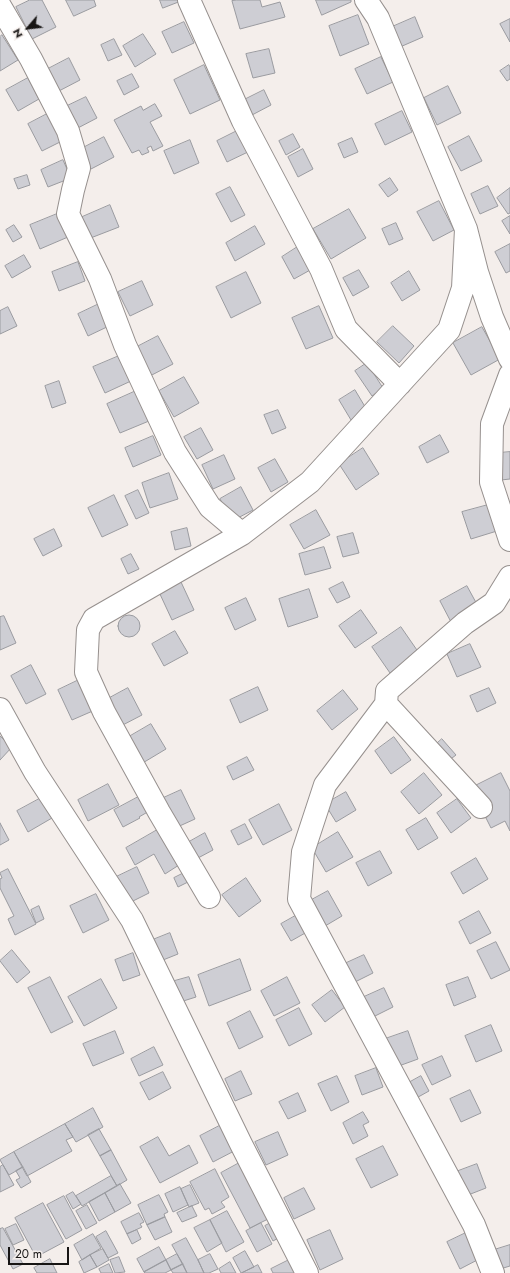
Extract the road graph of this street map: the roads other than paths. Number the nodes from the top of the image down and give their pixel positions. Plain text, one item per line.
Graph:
1 (189, 0) edge
2 (366, 0) edge
3 (0, 6) edge
4 (466, 229) junction
5 (510, 359) edge
6 (510, 375) edge
7 (400, 384) junction
8 (242, 534) junction
9 (510, 540) edge
10 (510, 576) edge
11 (386, 704) junction
12 (0, 709) edge
13 (481, 807) dead end
14 (209, 897) dead end
15 (307, 1273) edge
16 (492, 1273) edge

1 - 7 street
2 - 4 street
3 - 8 street
4 - 5 street
4 - 7 street
6 - 9 street
7 - 8 street
8 - 14 street
10 - 11 street
11 - 13 street
11 - 16 street
12 - 15 street

